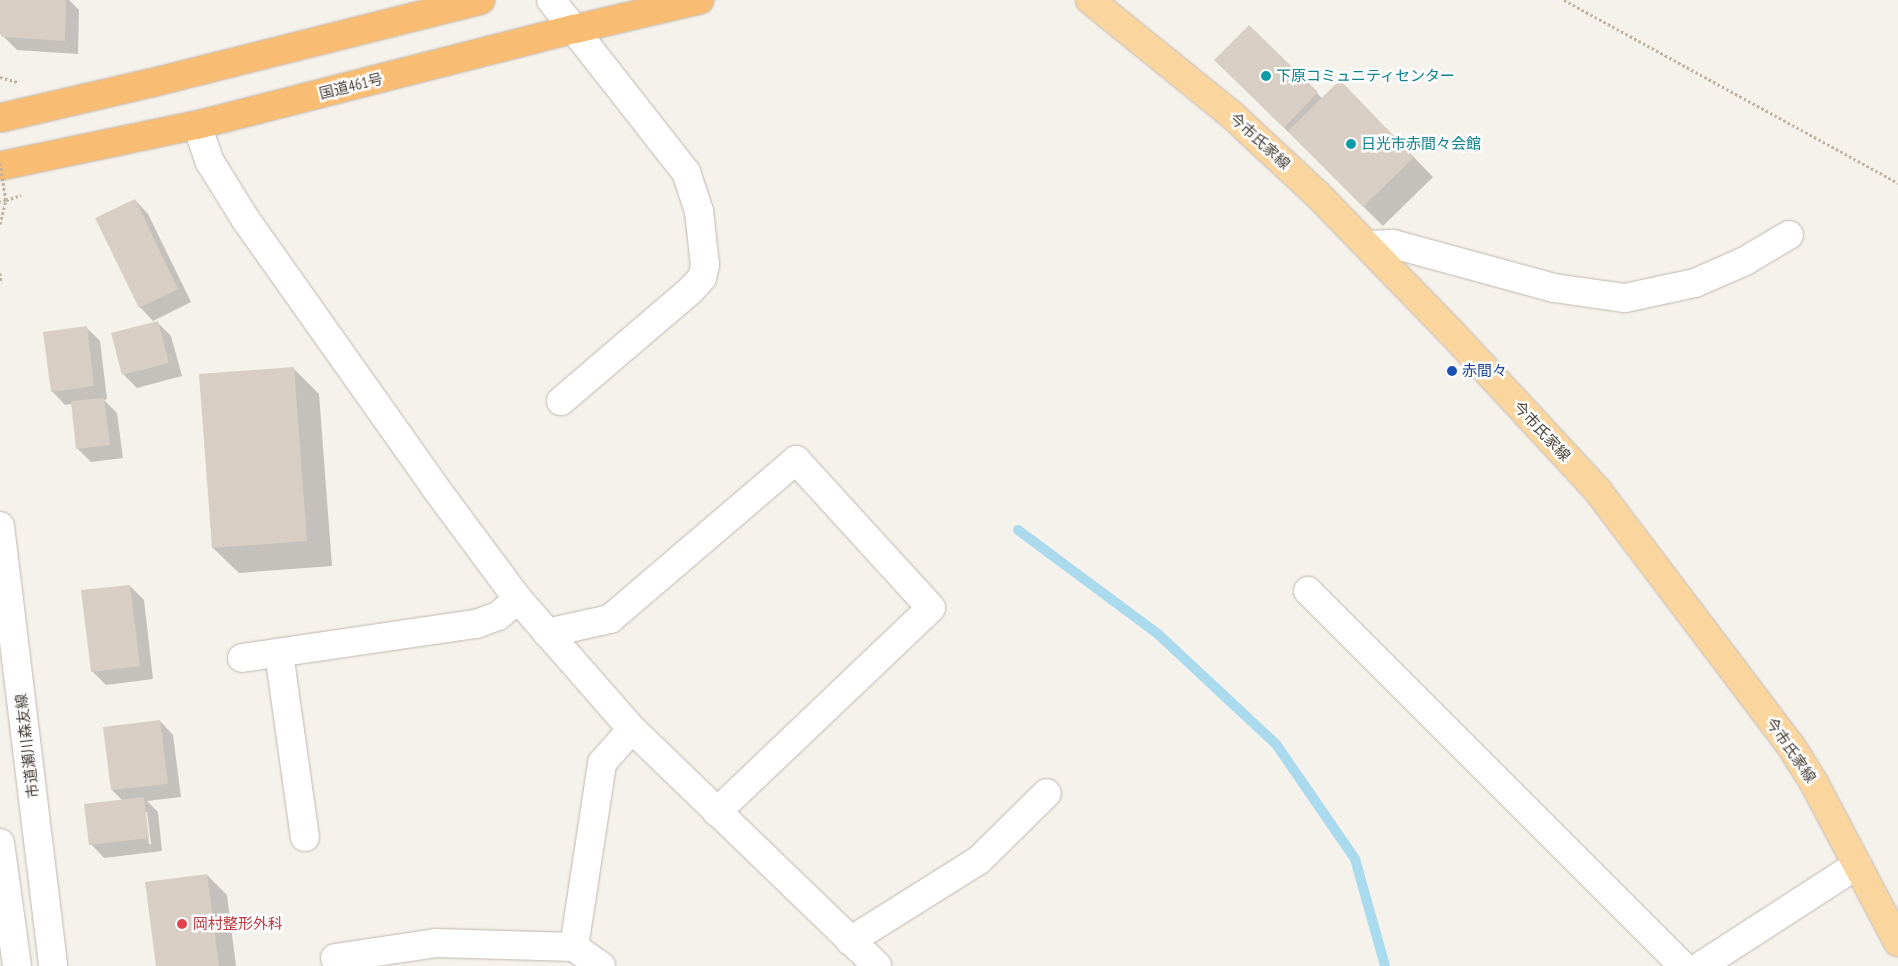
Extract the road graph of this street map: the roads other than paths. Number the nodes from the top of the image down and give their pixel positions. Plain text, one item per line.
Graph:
1 (481, 0) edge
2 (551, 0) edge
3 (700, 0) edge
4 (1090, 0) edge
5 (576, 28) junction
6 (0, 118) edge
7 (197, 125) junction
8 (0, 166) edge
9 (1788, 235) dead end
10 (1367, 245) junction
11 (561, 401) dead end
12 (0, 526) edge
13 (1308, 591) dead end
14 (518, 599) junction
15 (547, 634) junction
16 (279, 653) junction
17 (242, 658) dead end
18 (632, 729) junction
19 (1047, 793) dead end
20 (717, 812) junction
21 (305, 837) dead end
22 (0, 843) edge
23 (1857, 865) junction
24 (850, 941) junction
25 (1898, 942) edge
26 (574, 947) junction
27 (335, 958) dead end
28 (17, 966) edge
29 (53, 966) edge
30 (601, 966) edge
31 (877, 966) edge
32 (1683, 966) edge
33 (1701, 966) edge

1 - 6 highway
2 - 5 street
3 - 5 highway, 国道461号
4 - 10 main road, 今市氏家線
5 - 7 highway, 国道461号
5 - 11 street
7 - 8 highway, 国道461号
7 - 14 street
9 - 10 street
10 - 23 main road, 今市氏家線
12 - 29 street, 市道瀬川森友線
13 - 32 street
14 - 15 street
14 - 16 street
15 - 18 street
15 - 20 street
16 - 17 street
16 - 21 street
18 - 20 street
18 - 26 street
19 - 24 street
20 - 24 street
22 - 28 street
23 - 25 main road, 今市氏家線
23 - 33 street
24 - 31 street
26 - 27 street
26 - 30 street

